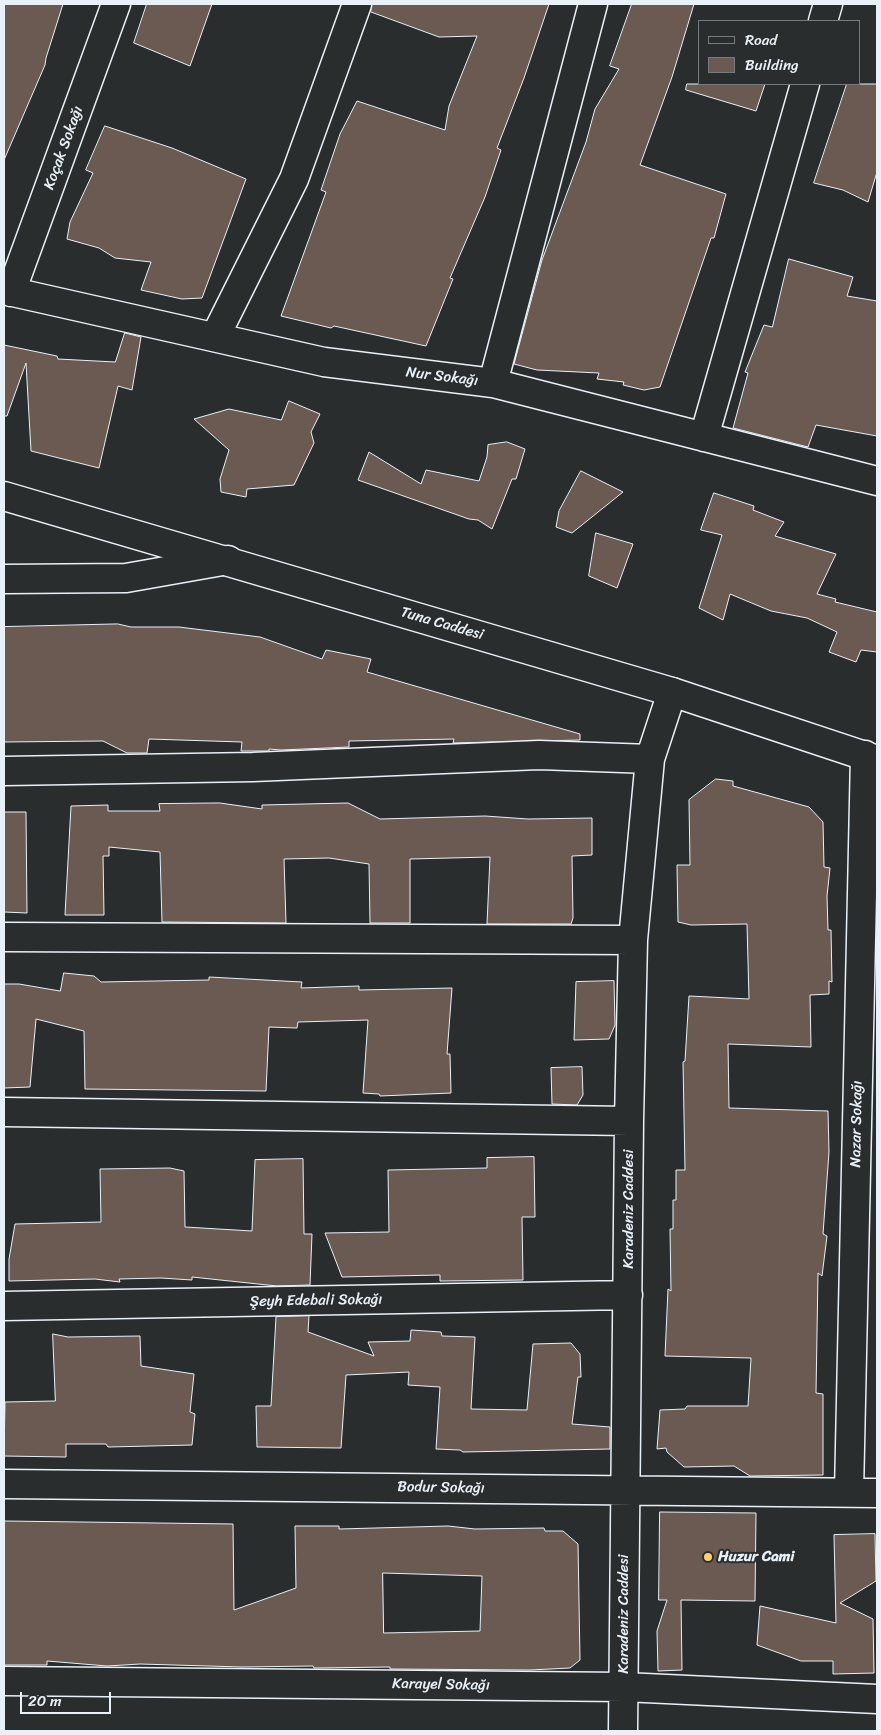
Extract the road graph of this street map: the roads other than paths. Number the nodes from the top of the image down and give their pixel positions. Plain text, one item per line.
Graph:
1 (116, 4) edge
2 (357, 4) edge
3 (593, 4) edge
4 (828, 4) edge
5 (823, 20) edge
6 (805, 85) edge
7 (8, 291) edge
8 (215, 338) junction
9 (493, 383) junction
10 (704, 437) junction
11 (877, 481) edge
12 (4, 496) edge
13 (228, 560) junction
14 (4, 579) edge
15 (672, 692) junction
16 (650, 758) junction
17 (871, 758) edge
18 (4, 771) edge
19 (4, 937) edge
20 (633, 940) junction
21 (4, 1112) edge
22 (629, 1121) junction
23 (628, 1295) junction
24 (4, 1306) edge
25 (4, 1484) edge
26 (625, 1490) junction
27 (849, 1492) junction
28 (877, 1493) edge
29 (4, 1681) edge
30 (624, 1687) junction
31 (877, 1699) edge
32 (623, 1731) edge

1 - 7 street, Koçak Sokağı
2 - 8 street
3 - 9 street
4 - 5 street
6 - 10 street
7 - 8 street, Nur Sokağı
8 - 9 street, Nur Sokağı
9 - 10 street, Nur Sokağı
10 - 11 street, Nur Sokağı
12 - 13 street, Tuna Caddesi
13 - 14 street
13 - 15 street, Tuna Caddesi
15 - 16 street, Karadeniz Caddesi
15 - 17 street, Tuna Caddesi
16 - 18 street
16 - 20 street, Karadeniz Caddesi
17 - 27 street, Nazar Sokağı
19 - 20 street
20 - 22 street, Karadeniz Caddesi
21 - 22 street
22 - 23 street, Karadeniz Caddesi
23 - 24 street, Şeyh Edebali Sokağı
23 - 26 street, Karadeniz Caddesi
25 - 26 street, Bodur Sokağı
26 - 27 street, Bodur Sokağı
26 - 30 street, Karadeniz Caddesi
27 - 28 street, Bodur Sokağı
29 - 30 street, Karayel Sokağı
30 - 31 street, Karayel Sokağı
30 - 32 street, Karadeniz Caddesi

